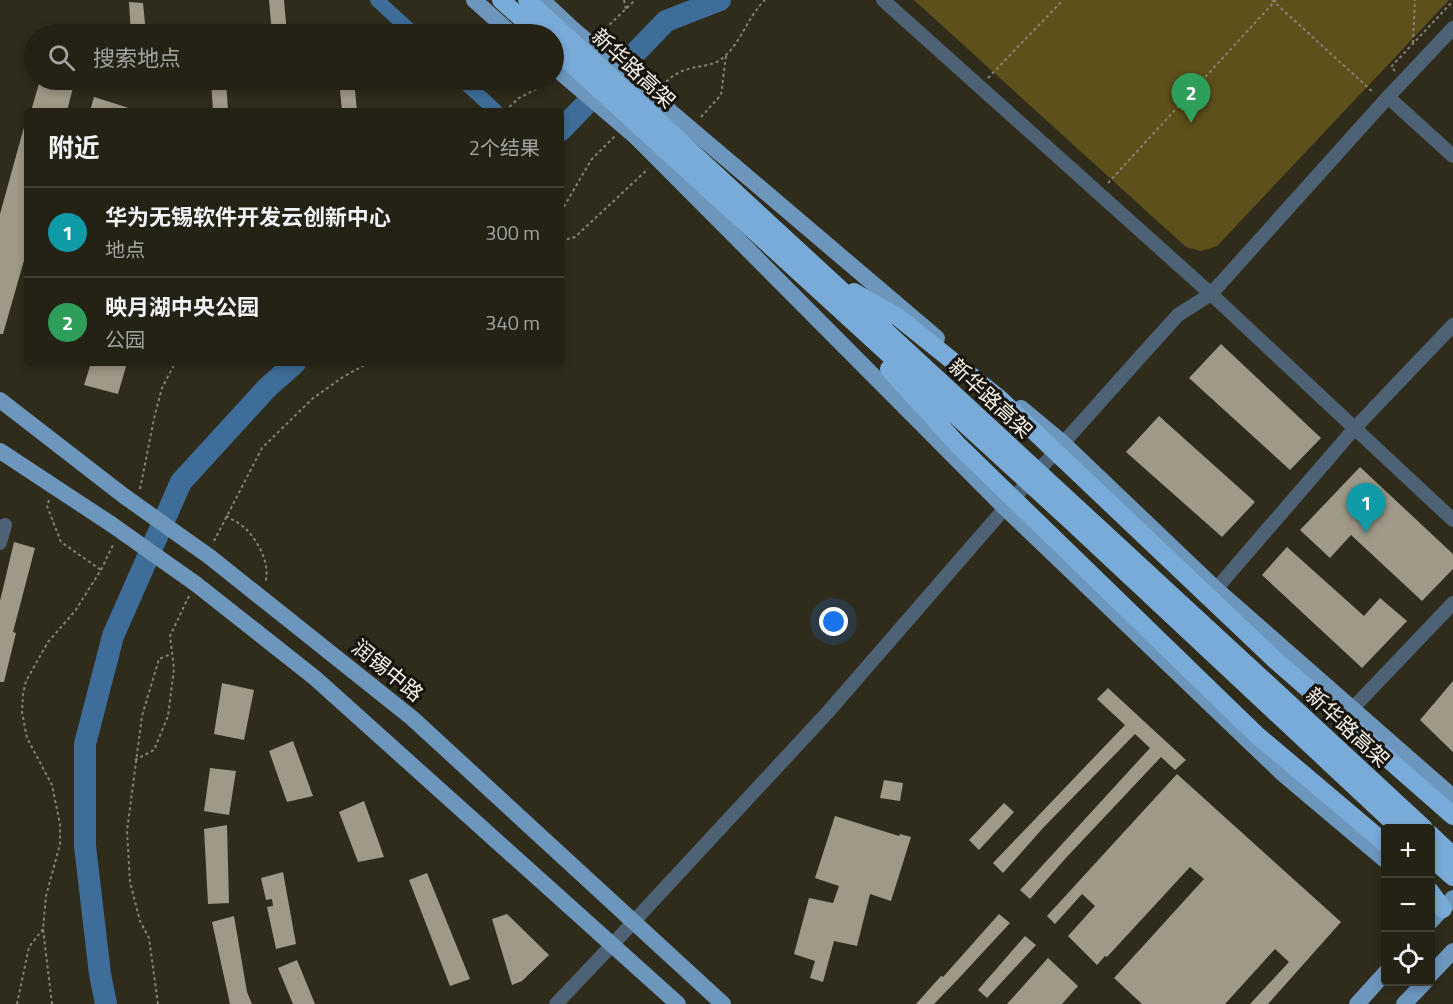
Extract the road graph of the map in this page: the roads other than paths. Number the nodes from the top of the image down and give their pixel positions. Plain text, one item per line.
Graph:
1 (474, 0) edge
2 (501, 0) edge
3 (527, 0) edge
4 (542, 0) edge
5 (883, 0) edge
6 (501, 24) edge
7 (528, 24) edge
8 (552, 24) edge
9 (1453, 28) edge
10 (564, 35) edge
11 (564, 57) edge
12 (564, 76) edge
13 (1382, 96) junction
14 (1453, 156) edge
15 (820, 281) junction
16 (1211, 294) junction
17 (1453, 325) edge
18 (0, 400) edge
19 (1354, 429) junction
20 (1063, 444) junction
21 (0, 451) edge
22 (1005, 508) junction
23 (1453, 520) edge
24 (5, 525) dead end
25 (0, 543) edge
26 (1216, 589) junction
27 (1453, 603) edge
28 (1353, 708) junction
29 (1453, 797) edge
30 (1453, 816) edge
31 (1395, 824) edge
32 (1420, 824) edge
33 (1435, 838) edge
34 (1381, 840) edge
35 (1453, 856) edge
36 (1381, 857) edge
37 (1435, 861) edge
38 (1453, 877) edge
39 (634, 922) junction
40 (612, 945) junction
41 (1453, 951) edge
42 (1435, 971) edge
43 (1381, 978) edge
44 (1420, 986) edge
45 (556, 1004) edge
46 (678, 1004) edge
47 (723, 1004) edge
48 (1357, 1004) edge
49 (1404, 1004) edge

1 - 6 main road
2 - 7 highway
3 - 8 highway, 新华路高架, bridge
4 - 20 main road, bridge
5 - 16 street
9 - 13 street
10 - 15 highway, 新华路高架, bridge
11 - 15 highway, 新华路高架, bridge
12 - 22 main road, bridge
13 - 14 street
13 - 16 street
15 - 30 highway, bridge
15 - 31 highway, 新华路高架, bridge
15 - 32 highway, 新华路高架, bridge
15 - 34 highway, bridge
16 - 19 street
16 - 20 street
17 - 19 street
18 - 39 main road, 润锡中路, bridge
19 - 23 street
19 - 26 street
20 - 22 street
20 - 26 main road
21 - 40 main road, bridge
22 - 36 main road
22 - 39 street
24 - 25 street
26 - 28 main road
27 - 28 street
28 - 29 main road
33 - 35 highway
37 - 38 highway
39 - 40 street
39 - 47 main road, 润锡中路
40 - 45 street
40 - 46 main road
41 - 42 main road
43 - 48 main road
44 - 49 main road

